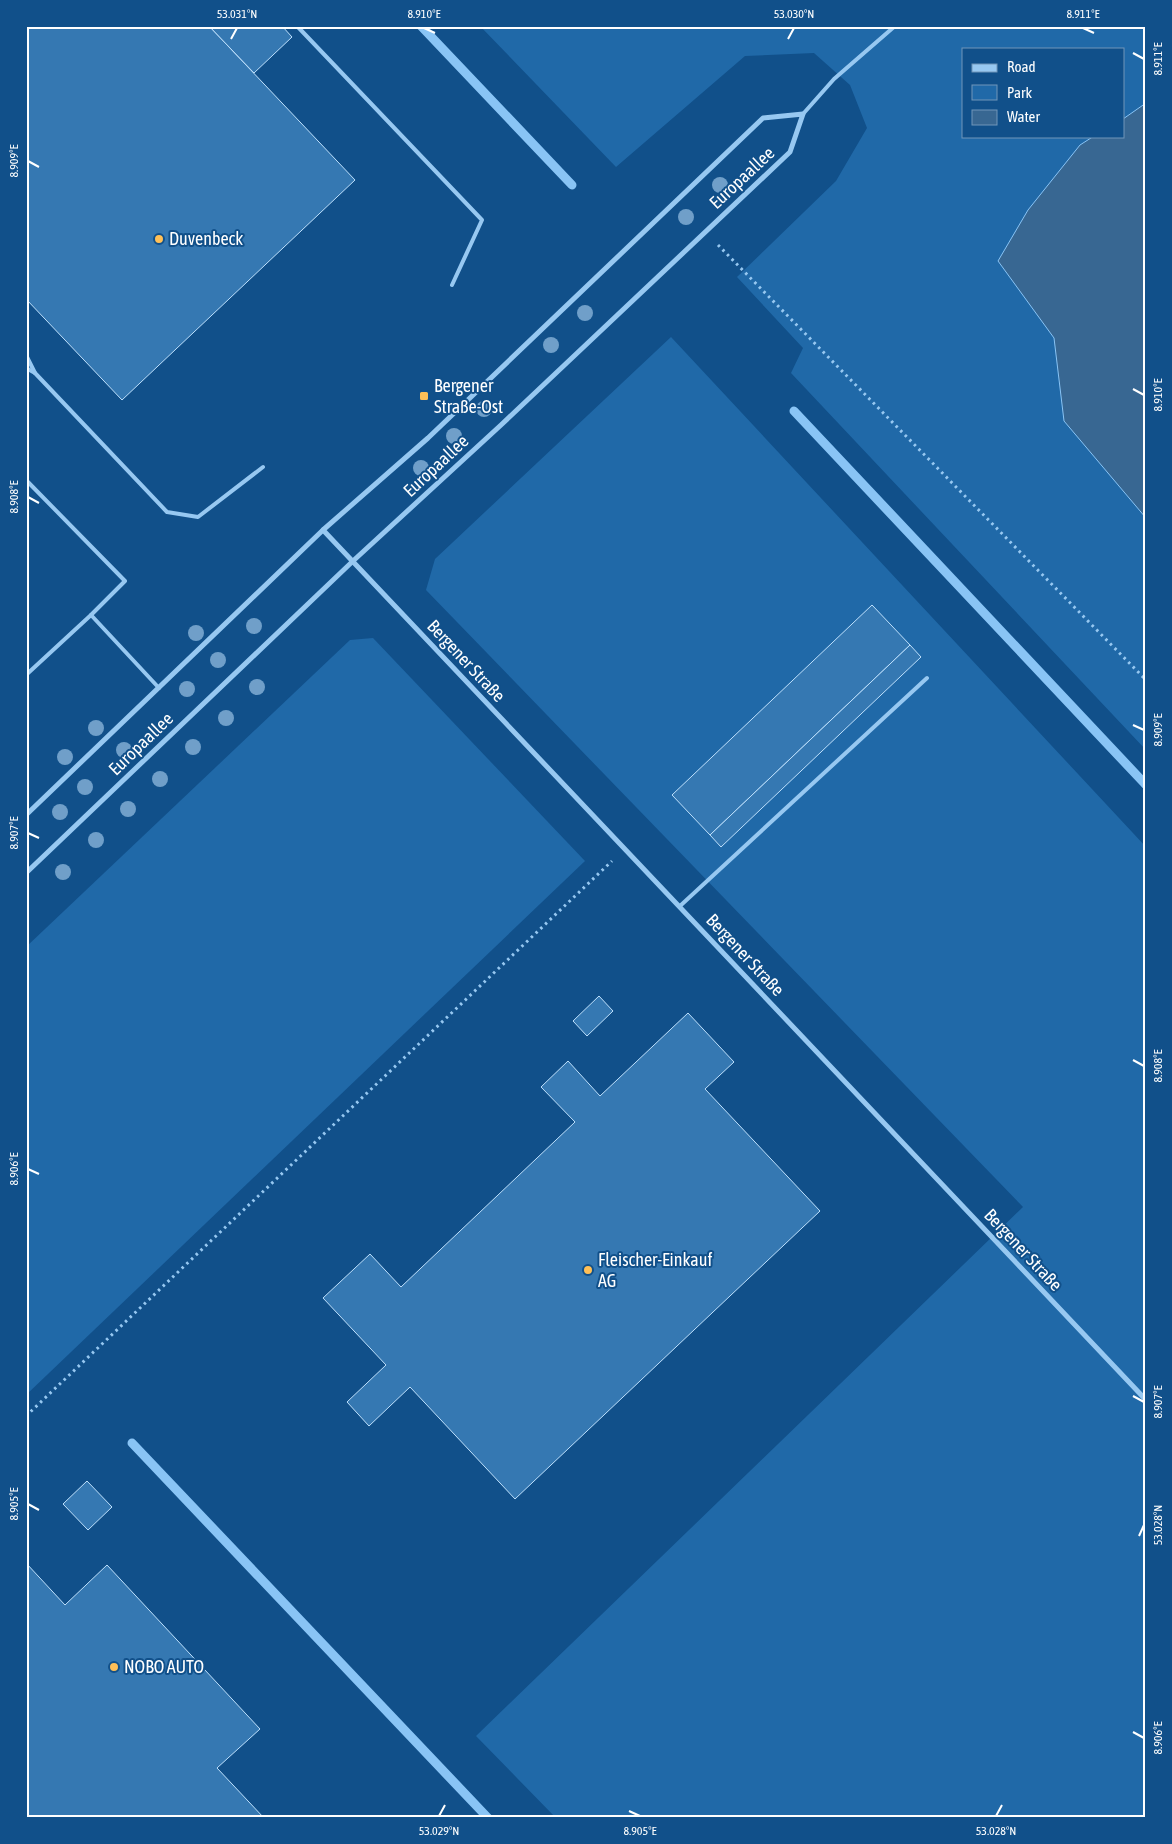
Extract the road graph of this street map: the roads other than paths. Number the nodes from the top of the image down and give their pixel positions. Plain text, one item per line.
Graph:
1 (297, 26) edge
2 (895, 26) edge
3 (803, 114) junction
4 (452, 285) dead end
5 (26, 355) edge
6 (26, 368) edge
7 (35, 373) junction
8 (263, 467) dead end
9 (26, 480) edge
10 (323, 530) junction
11 (353, 561) junction
12 (91, 615) junction
13 (26, 675) edge
14 (927, 678) dead end
15 (159, 688) junction
16 (26, 815) edge
17 (26, 873) edge
18 (680, 906) junction
19 (1146, 1400) edge

1 - 4 lane
2 - 3 lane
3 - 10 street, Europaallee
3 - 11 street, Europaallee
5 - 7 lane
6 - 7 lane
7 - 8 lane
9 - 12 lane
10 - 11 street, Bergener Straße
10 - 15 street, Europaallee
11 - 17 street, Europaallee
11 - 18 street, Bergener Straße
12 - 13 lane
12 - 15 lane
14 - 18 lane
15 - 16 street, Europaallee
18 - 19 street, Bergener Straße

